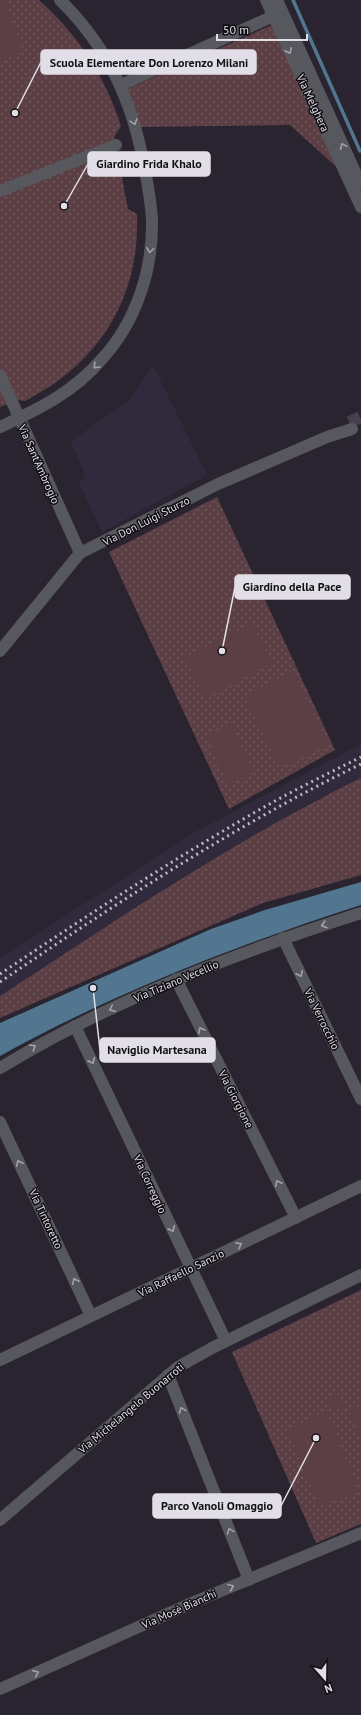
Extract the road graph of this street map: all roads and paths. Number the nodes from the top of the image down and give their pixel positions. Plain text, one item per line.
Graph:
1 (60, 0) edge
2 (266, 0) edge
3 (277, 0) edge
4 (278, 14) junction
5 (121, 85) junction
6 (116, 145) dead end
7 (358, 183) edge
8 (0, 192) edge
9 (361, 207) edge
10 (0, 375) edge
11 (19, 419) junction
12 (351, 426) tunnel mouth
13 (0, 427) edge
14 (80, 553) junction
15 (0, 650) edge
16 (361, 914) edge
17 (283, 938) junction
18 (176, 980) junction
19 (75, 1026) junction
20 (0, 1068) edge
21 (361, 1099) edge
22 (0, 1122) edge
23 (361, 1186) edge
24 (296, 1218) junction
25 (191, 1269) junction
26 (361, 1275) edge
27 (92, 1316) junction
28 (226, 1341) junction
29 (0, 1360) edge
30 (168, 1375) junction
31 (0, 1520) edge
32 (361, 1533) edge
33 (249, 1580) junction
34 (0, 1690) edge

1 - 5 street
2 - 4 street, Via Melghera
3 - 4 street, Via Melghera
4 - 5 street
4 - 7 street, Via Melghera
5 -> 11 street
6 - 8 street
7 - 9 street, Via Melghera
10 - 11 street, Via Sant'Ambrogio
11 - 13 street
11 - 14 street, Via Sant'Ambrogio
12 - 14 street, Via Don Luigi Sturzo
14 - 15 street, Via Don Luigi Sturzo
16 -> 17 street, Via Tiziano Vecellio
17 - 18 street, Via Tiziano Vecellio
17 -> 21 street, Via Verrocchio
18 -> 19 street, Via Tiziano Vecellio
24 -> 18 street, Via Giorgione
20 -> 19 street, Via Tiziano Vecellio
19 -> 25 street, Via Correggio
27 -> 22 street, Via Tintoretto
23 - 24 street, Via Raffaello Sanzio
25 -> 24 street, Via Raffaello Sanzio
25 - 27 street, Via Raffaello Sanzio
25 - 28 street, Via Correggio
26 - 28 street, Via Michelangelo Buonarroti
27 - 29 street, Via Raffaello Sanzio
28 - 30 street, Via Michelangelo Buonarroti
30 - 31 street, Via Michelangelo Buonarroti
33 -> 30 street
32 - 33 street, Via Mosè Bianchi
34 -> 33 street, Via Mosè Bianchi

